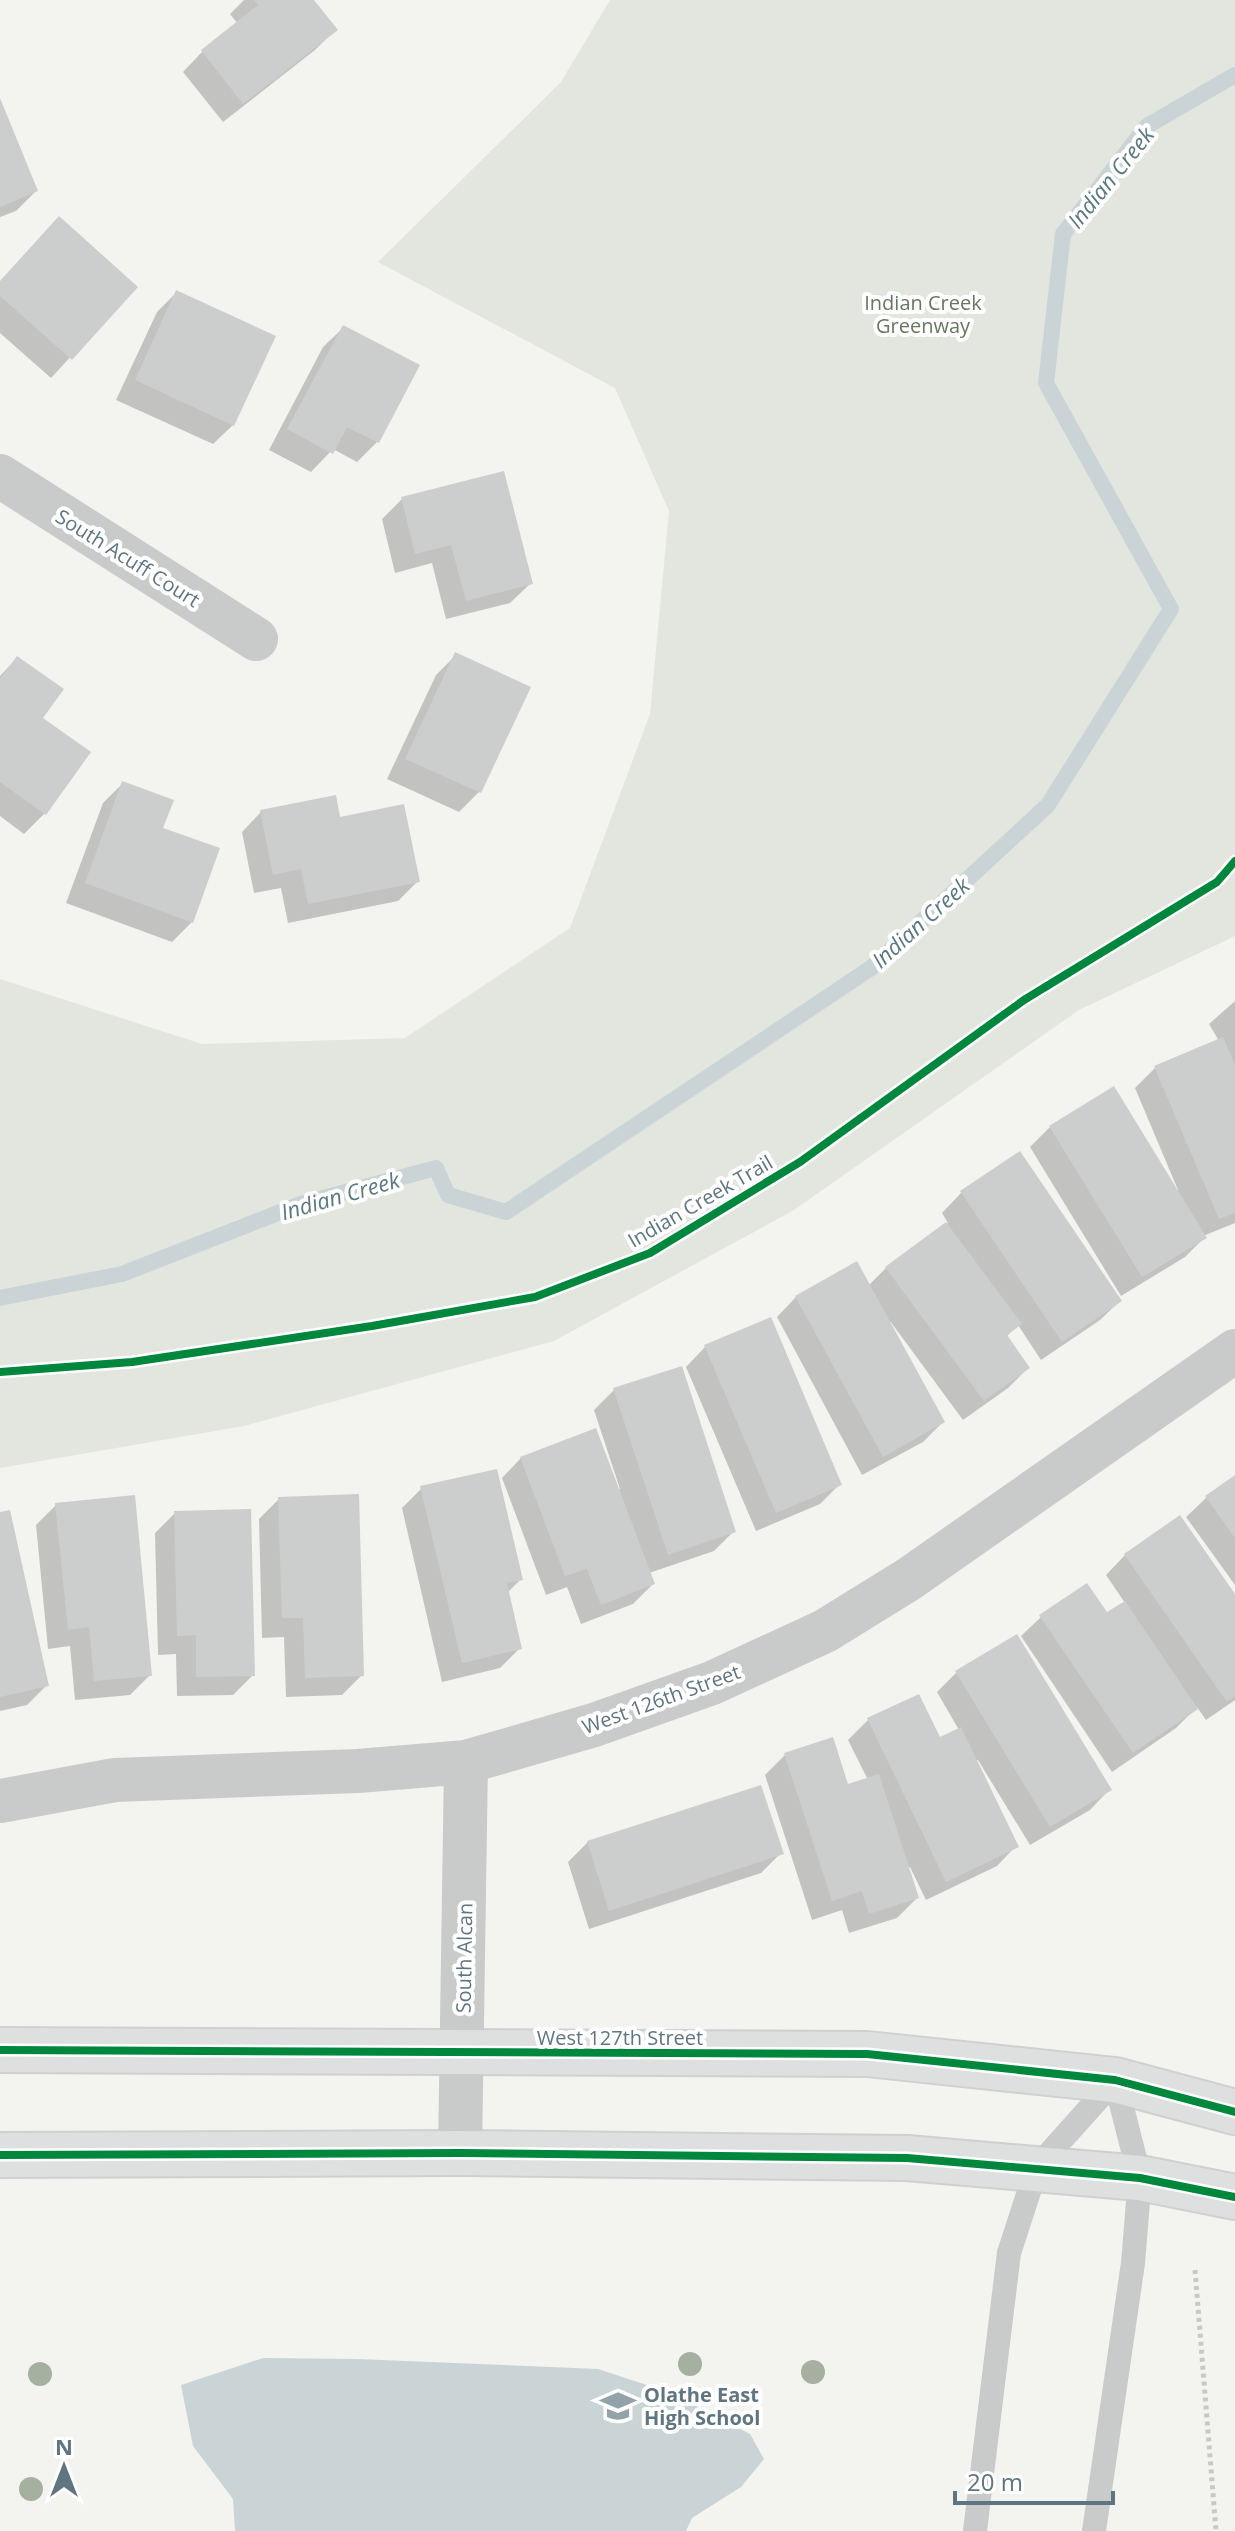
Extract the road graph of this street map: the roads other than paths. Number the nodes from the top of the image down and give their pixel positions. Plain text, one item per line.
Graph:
1 (0, 476) edge
2 (256, 639) dead end
3 (1235, 1351) edge
4 (466, 1762) junction
5 (0, 1801) edge
6 (0, 2050) edge
7 (462, 2053) junction
8 (1115, 2080) junction
9 (1235, 2112) edge
10 (460, 2153) junction
11 (0, 2155) edge
12 (1037, 2167) junction
13 (1140, 2178) junction
14 (1235, 2197) edge
15 (975, 2531) edge
16 (1094, 2531) edge

1 - 2 street, South Acuff Court
3 - 4 street, West 126th Street
4 - 5 street, West 126th Street
4 - 7 street, South Alcan
6 - 7 main road, West 127th Street
7 - 8 main road, West 127th Street
7 - 10 street, South Alcan
8 - 9 main road, West 127th Street
8 - 12 lane
8 - 13 lane
10 - 11 main road
10 - 12 main road
12 - 13 main road
12 - 15 lane
13 - 14 main road
13 - 16 lane

